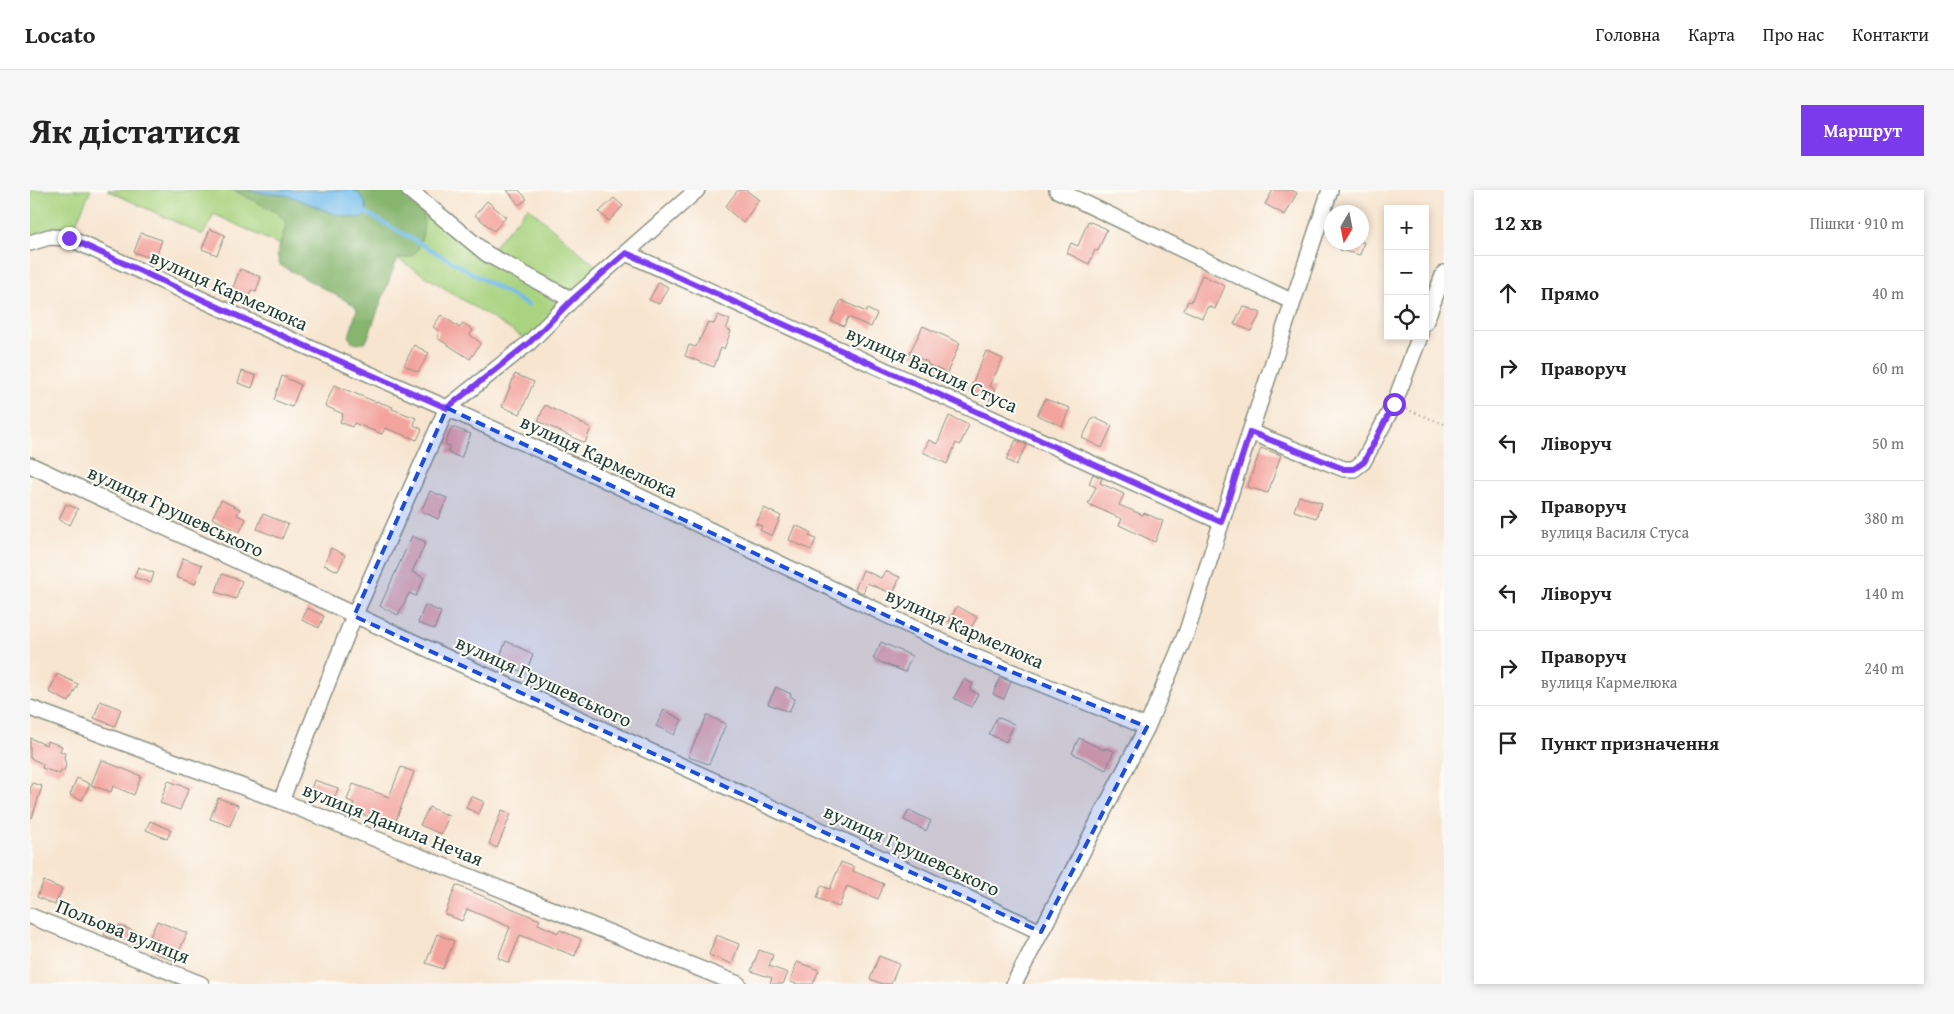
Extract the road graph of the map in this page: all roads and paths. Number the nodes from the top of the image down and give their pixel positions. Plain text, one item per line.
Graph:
1 (409, 190) edge
2 (697, 190) edge
3 (1057, 190) edge
4 (1330, 190) edge
5 (30, 243) edge
6 (626, 253) junction
7 (1443, 279) edge
8 (572, 300) junction
9 (1294, 302) junction
10 (1429, 313) edge
11 (1418, 340) edge
12 (1394, 404) junction
13 (447, 408) junction
14 (1444, 424) edge
15 (1250, 432) junction
16 (30, 465) edge
17 (1221, 522) junction
18 (354, 616) junction
19 (30, 708) edge
20 (1147, 727) junction
21 (281, 801) junction
22 (30, 916) edge
23 (1041, 932) junction
24 (201, 984) edge
25 (738, 984) edge
26 (1014, 984) edge

1 - 8 street
2 - 6 street
3 - 9 street
4 - 9 street
5 - 13 street, вулиця Кармелюка
6 - 8 street
6 - 17 street, вулиця Василя Стуса
7 - 10 street
8 - 13 street
9 - 15 street
11 - 12 street
12 - 14 path
12 - 15 street
13 - 18 street
13 - 20 street, вулиця Кармелюка
15 - 17 street
16 - 18 street, вулиця Грушевського
17 - 20 street
18 - 21 street
18 - 23 street, вулиця Грушевського
19 - 21 street, вулиця Данила Нечая
20 - 23 street
21 - 25 street, вулиця Данила Нечая
22 - 24 street, Польова вулиця
23 - 26 street

